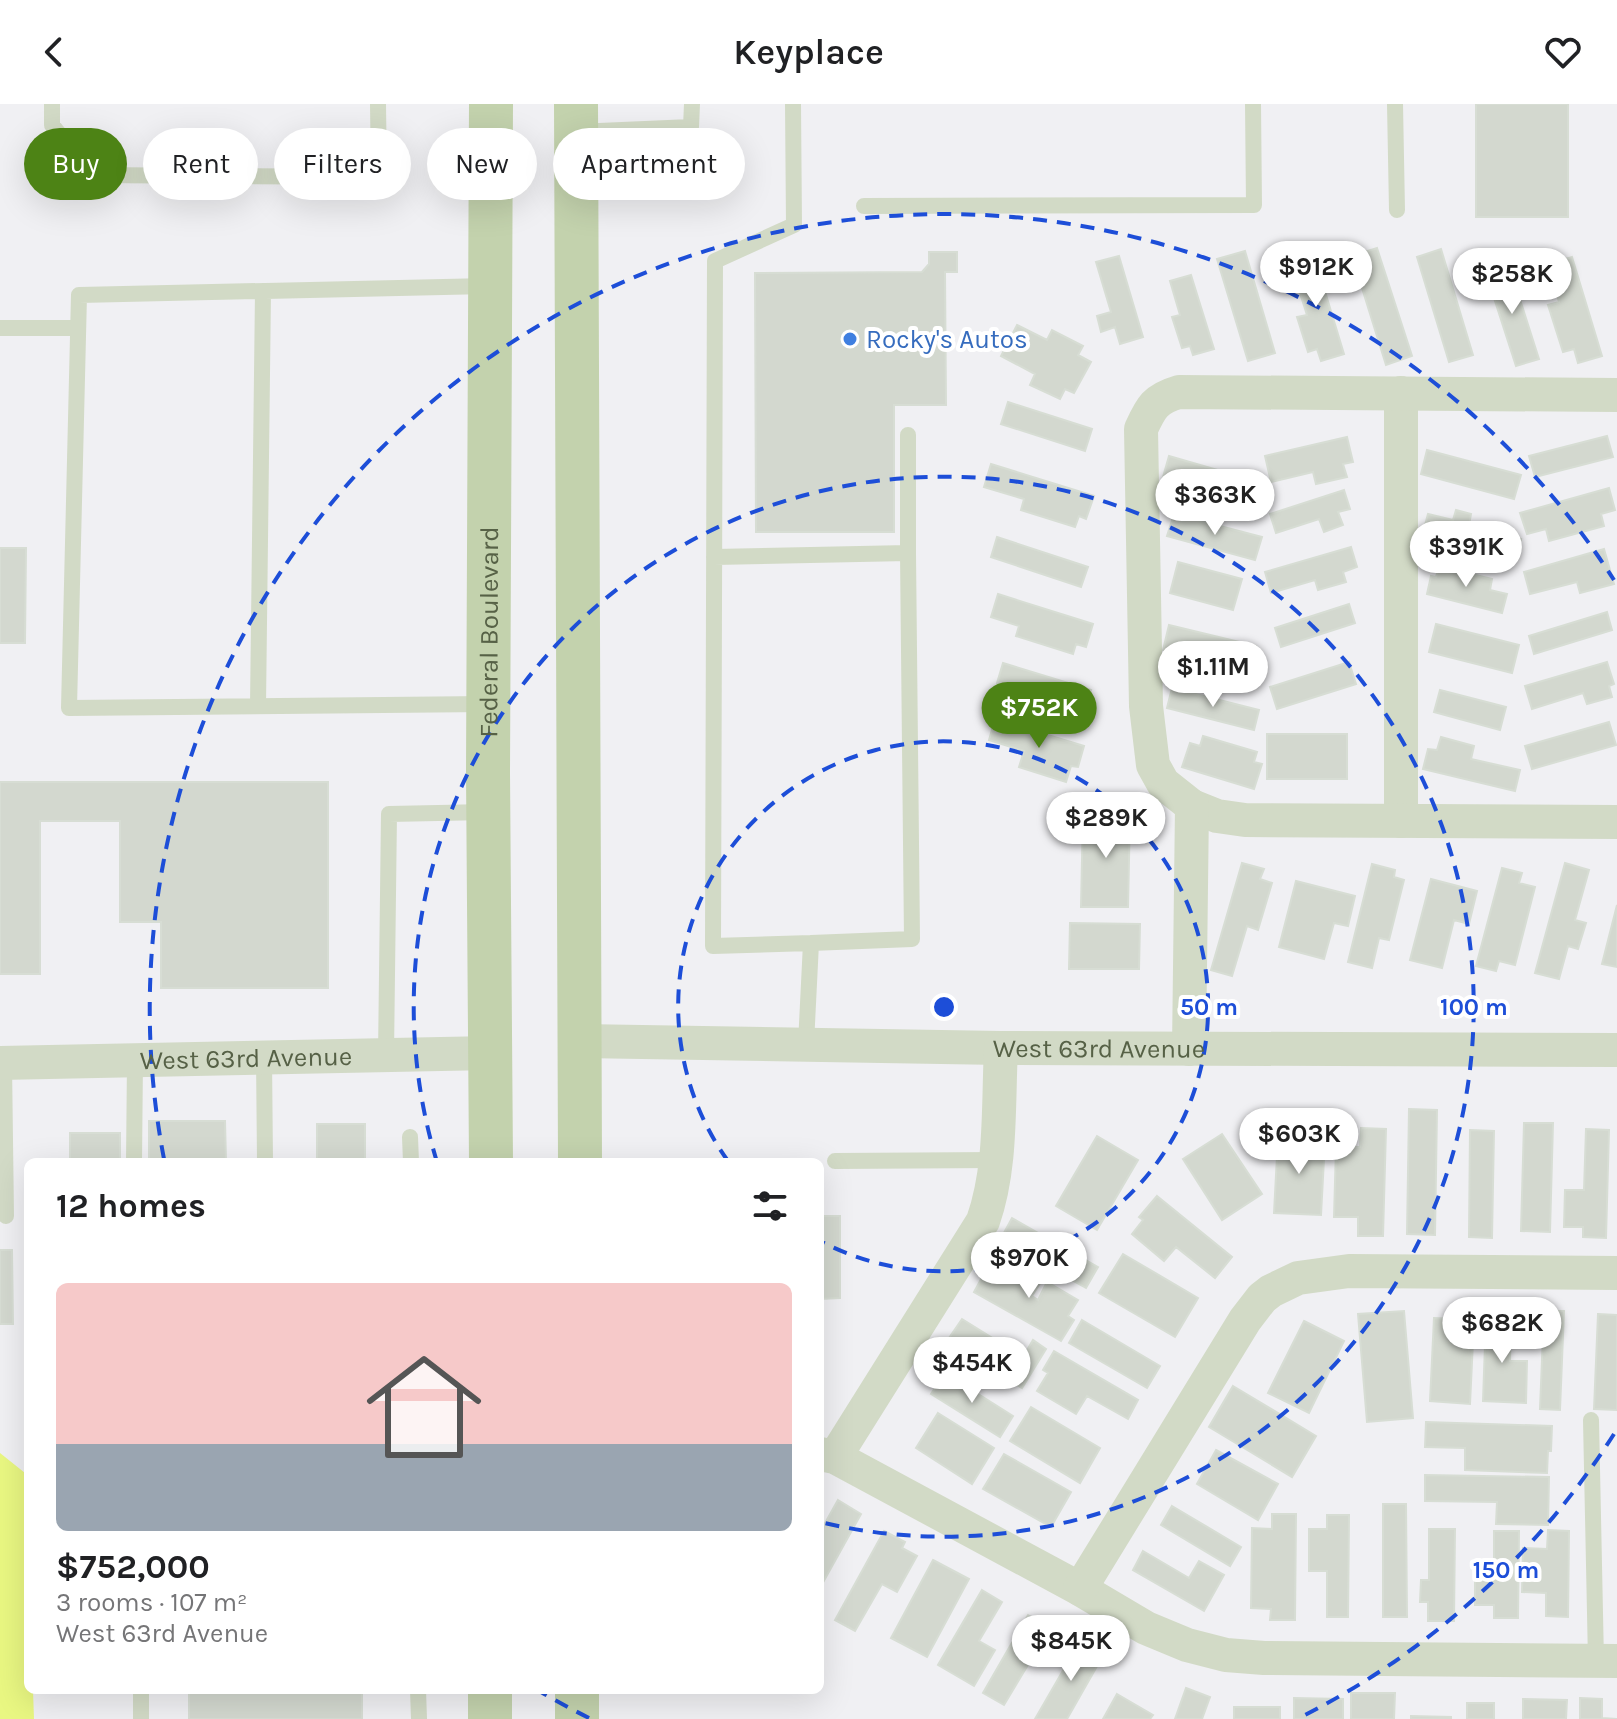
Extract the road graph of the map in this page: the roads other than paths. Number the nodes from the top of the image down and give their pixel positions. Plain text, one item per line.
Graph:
1 (52, 104) edge
2 (378, 104) edge
3 (491, 104) edge
4 (692, 104) edge
5 (793, 104) edge
6 (1253, 104) edge
7 (1395, 104) edge
8 (576, 118) edge
9 (864, 206) dead end
10 (1397, 210) dead end
11 (490, 286) junction
12 (263, 291) junction
13 (0, 328) edge
14 (78, 328) junction
15 (1401, 393) junction
16 (1617, 395) edge
17 (908, 435) dead end
18 (908, 553) junction
19 (714, 557) junction
20 (489, 704) junction
21 (258, 706) junction
22 (1192, 806) junction
23 (489, 812) junction
24 (1401, 821) junction
25 (1617, 822) edge
26 (811, 943) junction
27 (581, 1041) junction
28 (806, 1044) junction
29 (1001, 1048) junction
30 (1189, 1049) junction
31 (1617, 1050) edge
32 (491, 1053) junction
33 (386, 1055) junction
34 (264, 1057) junction
35 (135, 1060) junction
36 (2, 1063) edge
37 (410, 1137) dead end
38 (134, 1158) edge
39 (265, 1158) edge
40 (411, 1158) edge
41 (491, 1158) edge
42 (580, 1158) edge
43 (996, 1160) junction
44 (835, 1161) dead end
45 (6, 1216) dead end
46 (1617, 1273) edge
47 (1591, 1420) dead end
48 (828, 1456) edge
49 (1080, 1589) junction
50 (1606, 1661) edge
51 (141, 1694) edge
52 (418, 1694) edge
53 (577, 1694) edge
54 (141, 1719) edge
55 (419, 1719) edge
56 (577, 1719) edge

1 - 2 lane
3 - 11 main road, Federal Boulevard
4 - 8 lane
5 - 19 lane
6 - 9 lane
7 - 10 lane
8 - 27 main road
11 - 12 lane
11 - 20 main road, Federal Boulevard
12 - 14 lane
12 - 21 lane
13 - 14 lane
14 - 21 lane
15 - 16 street
15 - 22 street
15 - 24 street
17 - 18 lane
18 - 19 lane
18 - 26 lane
19 - 26 lane
20 - 21 lane
20 - 23 main road, Federal Boulevard
22 - 24 street
22 - 30 street
23 - 32 main road, Federal Boulevard
23 - 33 lane
24 - 25 street
26 - 28 lane
27 - 28 street, West 63rd Avenue
27 - 42 main road
28 - 29 street, West 63rd Avenue
29 - 30 street, West 63rd Avenue
29 - 43 street
30 - 31 street, West 63rd Avenue
32 - 33 street, West 63rd Avenue
32 - 41 main road, Federal Boulevard
33 - 34 street, West 63rd Avenue
34 - 35 street, West 63rd Avenue
34 - 39 lane
35 - 36 street, West 63rd Avenue
35 - 38 lane
36 - 45 lane
37 - 40 lane
43 - 44 lane
43 - 48 street
46 - 49 street
47 - 50 lane
48 - 49 street
49 - 50 street
51 - 54 lane
52 - 55 lane
53 - 56 main road

